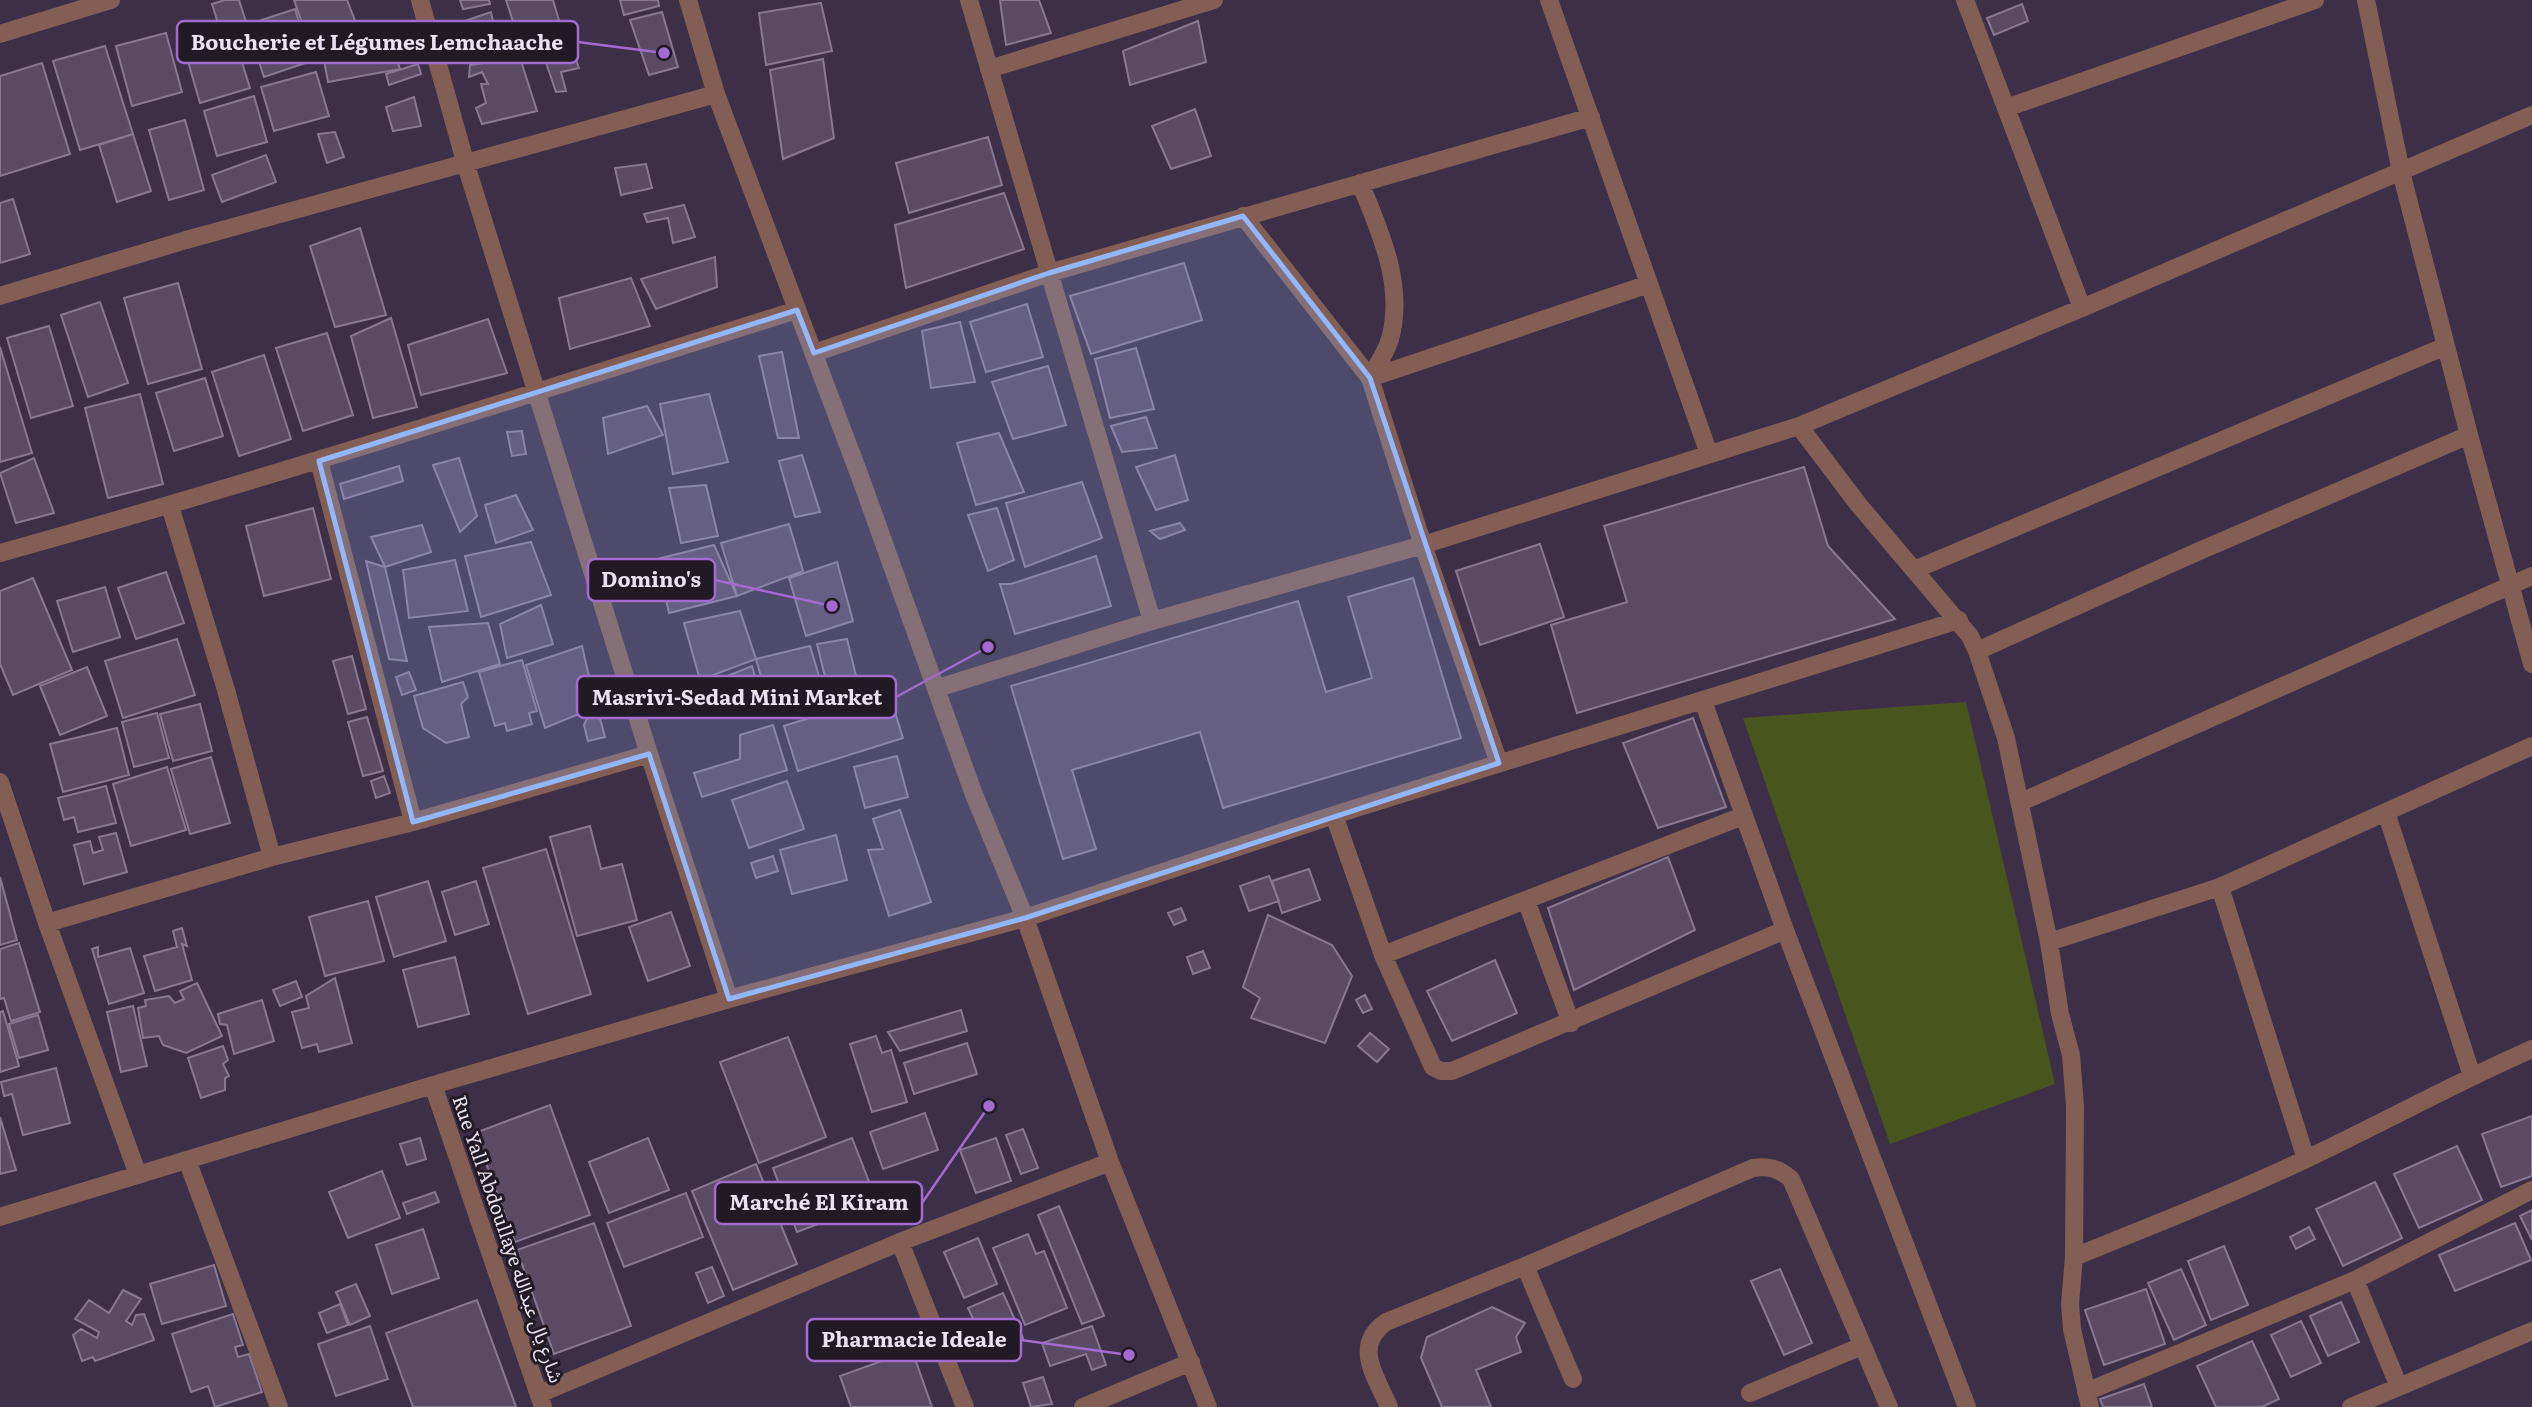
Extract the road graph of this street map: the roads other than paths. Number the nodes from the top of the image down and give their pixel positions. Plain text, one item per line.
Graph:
1 (111, 0) edge
2 (420, 0) edge
3 (688, 0) edge
4 (969, 0) edge
5 (1213, 0) edge
6 (1549, 0) edge
7 (1965, 0) edge
8 (2315, 0) edge
9 (2366, 0) edge
10 (0, 34) edge
11 (989, 69) junction
12 (716, 94) junction
13 (2006, 108) junction
14 (2532, 115) edge
15 (1591, 117) junction
16 (466, 165) junction
17 (2401, 172) junction
18 (1360, 183) junction
19 (1243, 216) junction
20 (1049, 272) junction
21 (1649, 284) junction
22 (0, 296) edge
23 (2081, 308) junction
24 (797, 310) junction
25 (2446, 346) junction
26 (814, 353) junction
27 (1370, 378) junction
28 (537, 392) junction
29 (1799, 426) junction
30 (2469, 435) junction
31 (1709, 454) junction
32 (319, 461) junction
33 (170, 506) junction
34 (1423, 545) junction
35 (0, 554) edge
36 (1914, 570) junction
37 (2532, 576) edge
38 (2512, 584) junction
39 (1959, 620) junction
40 (1152, 621) junction
41 (1978, 651) junction
42 (2532, 664) edge
43 (937, 688) junction
44 (1703, 701) junction
45 (2532, 747) edge
46 (649, 754) junction
47 (1499, 763) junction
48 (0, 782) edge
49 (2021, 802) junction
50 (3, 806) edge
51 (2386, 812) junction
52 (1334, 815) junction
53 (1743, 816) junction
54 (413, 822) junction
55 (272, 857) junction
56 (2220, 887) junction
57 (1526, 900) junction
58 (1025, 918) junction
59 (47, 923) junction
60 (1785, 930) junction
61 (2049, 942) junction
62 (1383, 955) junction
63 (729, 999) junction
64 (1571, 1023) junction
65 (2532, 1049) edge
66 (2472, 1076) junction
67 (433, 1085) junction
68 (2306, 1159) junction
69 (187, 1160) junction
70 (1110, 1162) junction
71 (138, 1175) junction
72 (2532, 1190) edge
73 (0, 1217) edge
74 (900, 1242) junction
75 (2074, 1257) junction
76 (1525, 1266) junction
77 (2355, 1280) junction
78 (2532, 1331) edge
79 (1863, 1346) junction
80 (1191, 1362) junction
81 (1573, 1379) dead end
82 (2399, 1387) junction
83 (1750, 1393) dead end
84 (2088, 1400) edge
85 (541, 1401) edge
86 (278, 1407) edge
87 (965, 1407) edge
88 (1083, 1407) edge
89 (1208, 1407) edge
90 (1389, 1407) edge
91 (1889, 1407) edge
92 (1967, 1407) edge
93 (2351, 1407) edge

1 - 10 street
2 - 16 street
3 - 12 street
4 - 11 street
5 - 11 street
6 - 15 street
7 - 13 street
8 - 13 street
9 - 17 street
11 - 20 street
12 - 16 street
12 - 24 street
13 - 23 street
14 - 17 street
15 - 18 street
15 - 21 street
16 - 22 street
16 - 28 street
17 - 23 street
17 - 25 street
18 - 19 street
18 - 27 street
19 - 20 street
19 - 27 street
20 - 26 street
20 - 40 street
21 - 27 street
21 - 31 street
23 - 29 street
24 - 26 street
24 - 28 street
25 - 30 street
25 - 36 street
26 - 43 street
27 - 34 street
28 - 32 street
28 - 46 street
29 - 31 street
29 - 36 street
30 - 38 street
30 - 41 street
31 - 34 street
32 - 33 street
32 - 54 street
33 - 35 street
33 - 55 street
34 - 40 street
34 - 47 street
36 - 39 street
37 - 38 street
38 - 42 street
38 - 49 street
39 - 41 street
39 - 44 street
40 - 43 street
41 - 49 street
43 - 58 street
44 - 47 street
44 - 53 street
45 - 51 street
46 - 54 street
46 - 63 street
47 - 52 street
48 - 50 street
49 - 61 street
50 - 59 street
51 - 56 street
51 - 66 street
52 - 58 street
52 - 62 street
53 - 57 street
53 - 60 street
54 - 55 street
55 - 59 street
56 - 61 street
56 - 68 street
57 - 62 street
57 - 64 street
58 - 63 street
58 - 70 street
59 - 71 street
60 - 64 street
60 - 92 street
61 - 75 street
62 - 64 street
63 - 67 street
65 - 66 street
66 - 68 street
67 - 69 street
67 - 85 street, Rue Yall Abdoullaye شارع يال عبدالله
68 - 75 street
69 - 71 street
69 - 86 street
70 - 74 street
70 - 80 street
71 - 73 street
72 - 77 street
74 - 85 street
74 - 87 street
75 - 84 street
76 - 79 street
76 - 81 street
76 - 90 street
77 - 82 street
77 - 84 street
78 - 82 street
79 - 83 street
79 - 91 street
80 - 88 street
80 - 89 street
82 - 93 street

